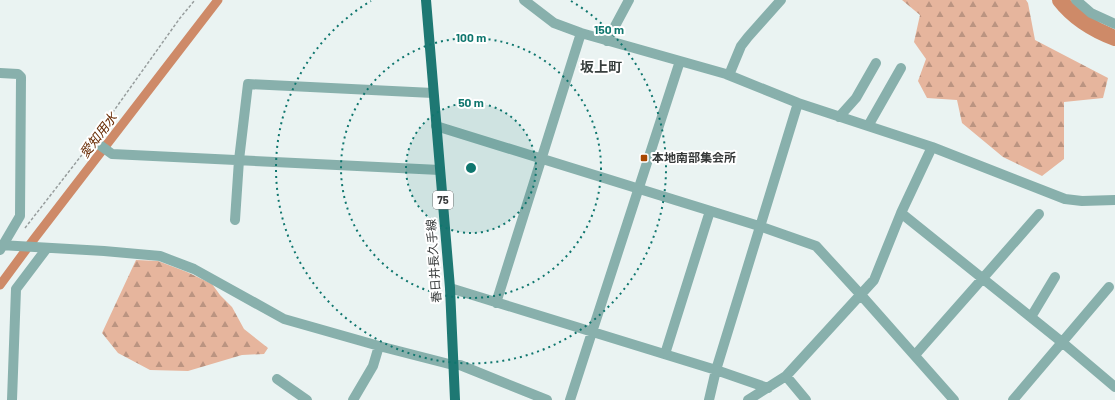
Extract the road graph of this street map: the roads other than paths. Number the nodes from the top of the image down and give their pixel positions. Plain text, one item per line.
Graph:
1 (426, 0) edge
2 (524, 0) edge
3 (629, 0) edge
4 (781, 0) edge
5 (1076, 0) edge
6 (1115, 24) edge
7 (581, 33) junction
8 (607, 41) junction
9 (680, 61) junction
10 (876, 63) dead end
11 (901, 68) dead end
12 (0, 73) edge
13 (729, 75) junction
14 (433, 94) junction
15 (798, 103) junction
16 (839, 117) junction
17 (436, 126) junction
18 (868, 126) junction
19 (93, 140) road end
20 (932, 147) junction
21 (541, 158) junction
22 (239, 160) junction
23 (440, 170) junction
24 (638, 189) junction
25 (1115, 200) edge
26 (710, 211) junction
27 (901, 213) junction
28 (1039, 214) dead end
29 (235, 220) dead end
30 (759, 226) junction
31 (1, 247) edge
32 (44, 248) junction
33 (1054, 277) dead end
34 (983, 278) junction
35 (1110, 287) dead end
36 (450, 288) junction
37 (861, 295) junction
38 (496, 302) junction
39 (1031, 317) junction
40 (592, 332) junction
41 (1063, 343) junction
42 (379, 346) junction
43 (664, 354) junction
44 (915, 355) junction
45 (453, 365) junction
46 (716, 370) junction
47 (786, 376) junction
48 (277, 379) dead end
49 (1115, 387) edge
50 (768, 388) junction
51 (12, 400) edge
52 (307, 400) edge
53 (354, 400) edge
54 (455, 400) edge
55 (547, 400) edge
56 (570, 400) edge
57 (709, 400) edge
58 (748, 400) edge
59 (806, 400) edge
60 (954, 400) edge
61 (1013, 400) edge

1 - 14 main road, 春日井長久手線 / 75
2 - 7 street
3 - 8 street
4 - 13 street
5 - 6 street
7 - 8 street
7 - 21 street
8 - 9 street
9 - 13 street
9 - 24 street
10 - 16 street
11 - 18 street
12 - 31 street
13 - 15 street
14 - 17 main road, 春日井長久手線 / 75
14 - 22 street
15 - 16 street
15 - 30 street
16 - 18 street
17 - 21 street
17 - 23 main road, 春日井長久手線 / 75
18 - 20 street
19 - 22 street
20 - 25 street
20 - 27 street
21 - 24 street
21 - 38 street
22 - 23 street
22 - 29 street
23 - 36 main road, 春日井長久手線 / 75
24 - 26 street
24 - 40 street
26 - 30 street
26 - 43 street
27 - 34 street
27 - 37 street
28 - 34 street
30 - 37 street
30 - 46 street
31 - 32 street
32 - 42 street
32 - 51 street
33 - 39 street
34 - 39 street
34 - 44 street
35 - 41 street
36 - 38 street
36 - 45 main road, 春日井長久手線 / 75
37 - 44 street
37 - 47 street
38 - 40 street
39 - 41 street
40 - 43 street
40 - 56 street
41 - 49 street
41 - 61 street
42 - 45 street
42 - 53 street
43 - 46 street
44 - 60 street
45 - 54 main road, 春日井長久手線 / 75
45 - 55 street
46 - 50 street
46 - 57 street
47 - 50 street
47 - 59 street
48 - 52 street
50 - 58 street

